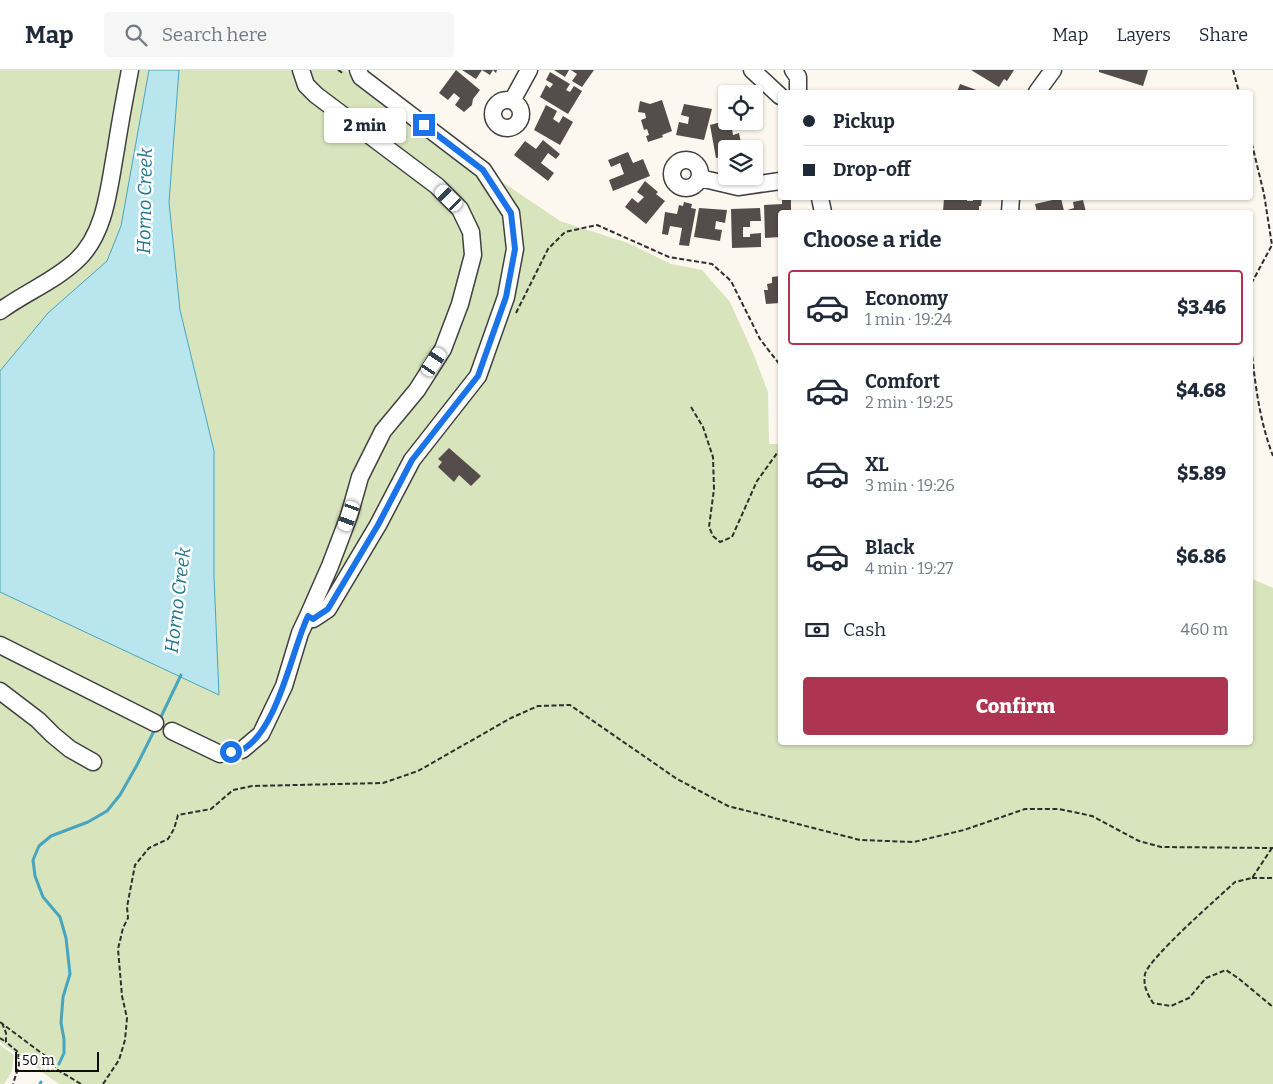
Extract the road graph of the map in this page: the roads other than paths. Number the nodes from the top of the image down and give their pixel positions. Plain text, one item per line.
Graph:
1 (130, 70) edge
2 (301, 70) edge
3 (358, 70) edge
4 (529, 70) edge
5 (752, 70) edge
6 (793, 70) edge
7 (1053, 70) edge
8 (798, 90) edge
9 (1038, 90) edge
10 (778, 94) edge
11 (512, 101) dead end
12 (700, 178) dead end
13 (778, 181) edge
14 (0, 311) edge
15 (308, 616) junction
16 (0, 645) edge
17 (0, 691) edge
18 (155, 723) dead end
19 (172, 731) dead end
20 (93, 762) dead end

1 - 14 street
2 - 15 street
3 - 15 street
4 - 11 street
5 - 10 street
6 - 8 street
7 - 9 street
12 - 13 street
15 - 19 street
16 - 18 street
17 - 20 street

